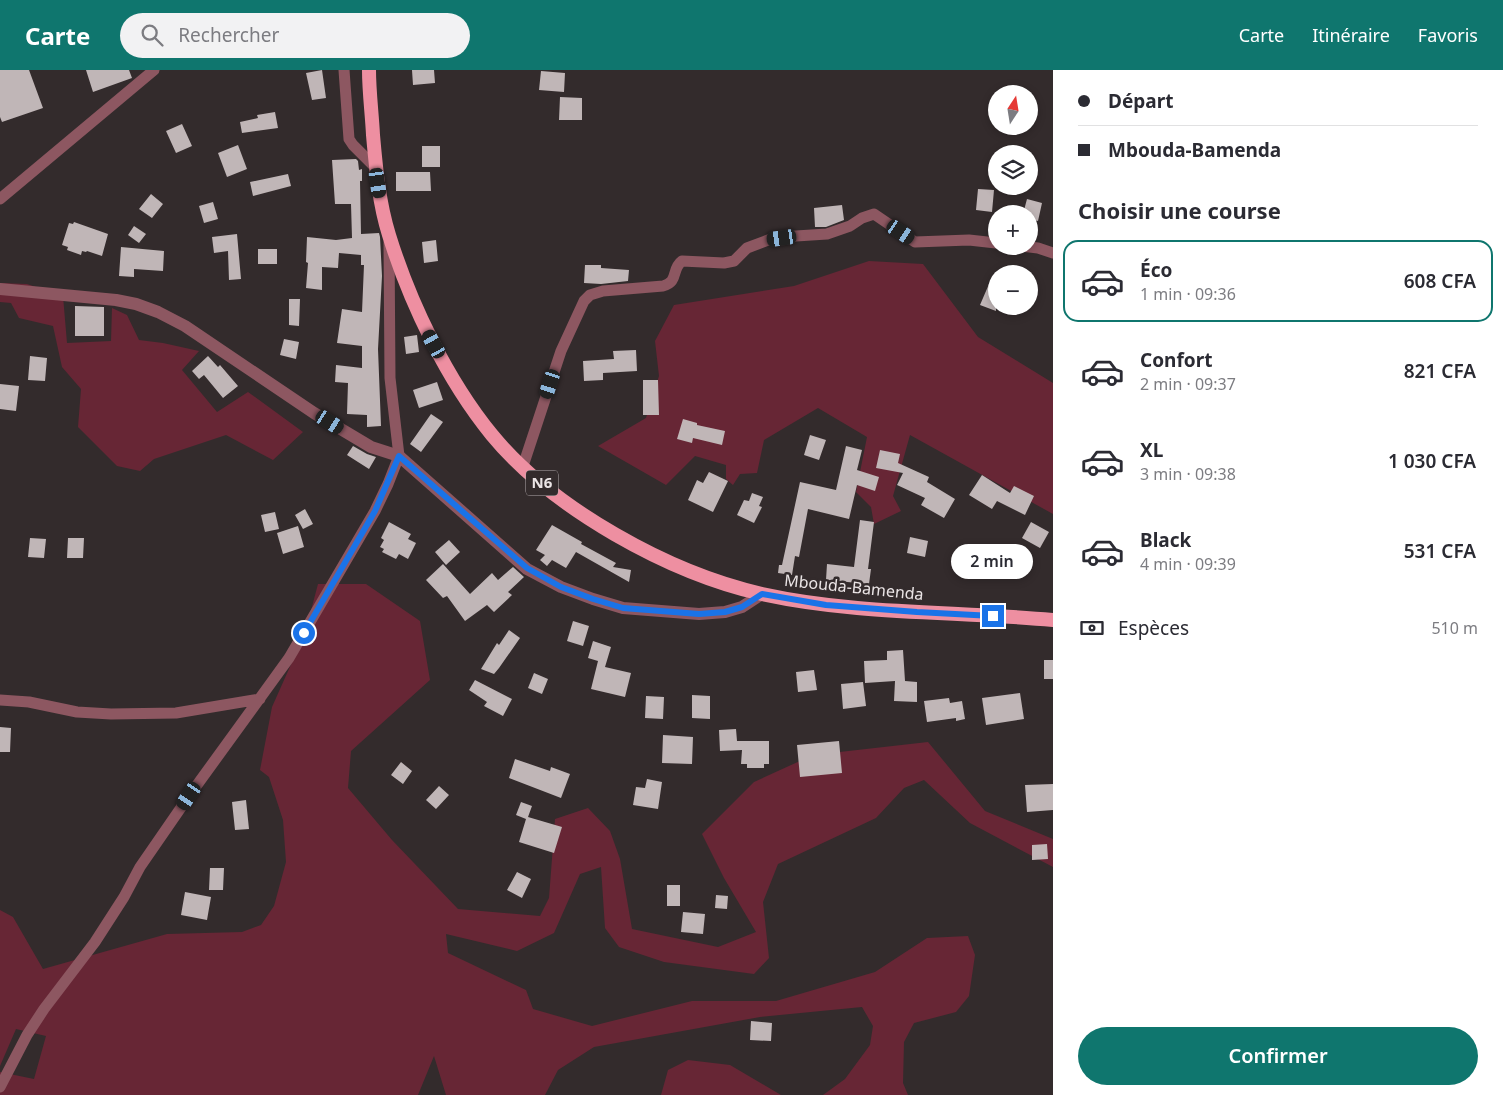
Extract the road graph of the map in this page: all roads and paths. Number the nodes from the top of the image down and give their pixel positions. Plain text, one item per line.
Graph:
1 (154, 70) edge
2 (344, 70) edge
3 (369, 70) edge
4 (376, 168) junction
5 (0, 199) edge
6 (389, 234) junction
7 (988, 242) edge
8 (1038, 248) edge
9 (1053, 253) edge
10 (0, 288) edge
11 (399, 456) junction
12 (523, 466) junction
13 (762, 594) junction
14 (1053, 620) edge
15 (260, 699) junction
16 (0, 700) edge
17 (0, 1087) edge

1 - 5 street
2 - 4 street
3 - 4 highway, Mbouda-Bamenda / N6
4 - 6 highway, Mbouda-Bamenda / N6
6 - 11 street
6 - 12 highway, Mbouda-Bamenda / N6
7 - 12 street
8 - 9 street
10 - 11 street
11 - 13 street
11 - 15 street
12 - 13 highway, Mbouda-Bamenda / N6
13 - 14 highway, Mbouda-Bamenda / N6
15 - 16 street
15 - 17 street

